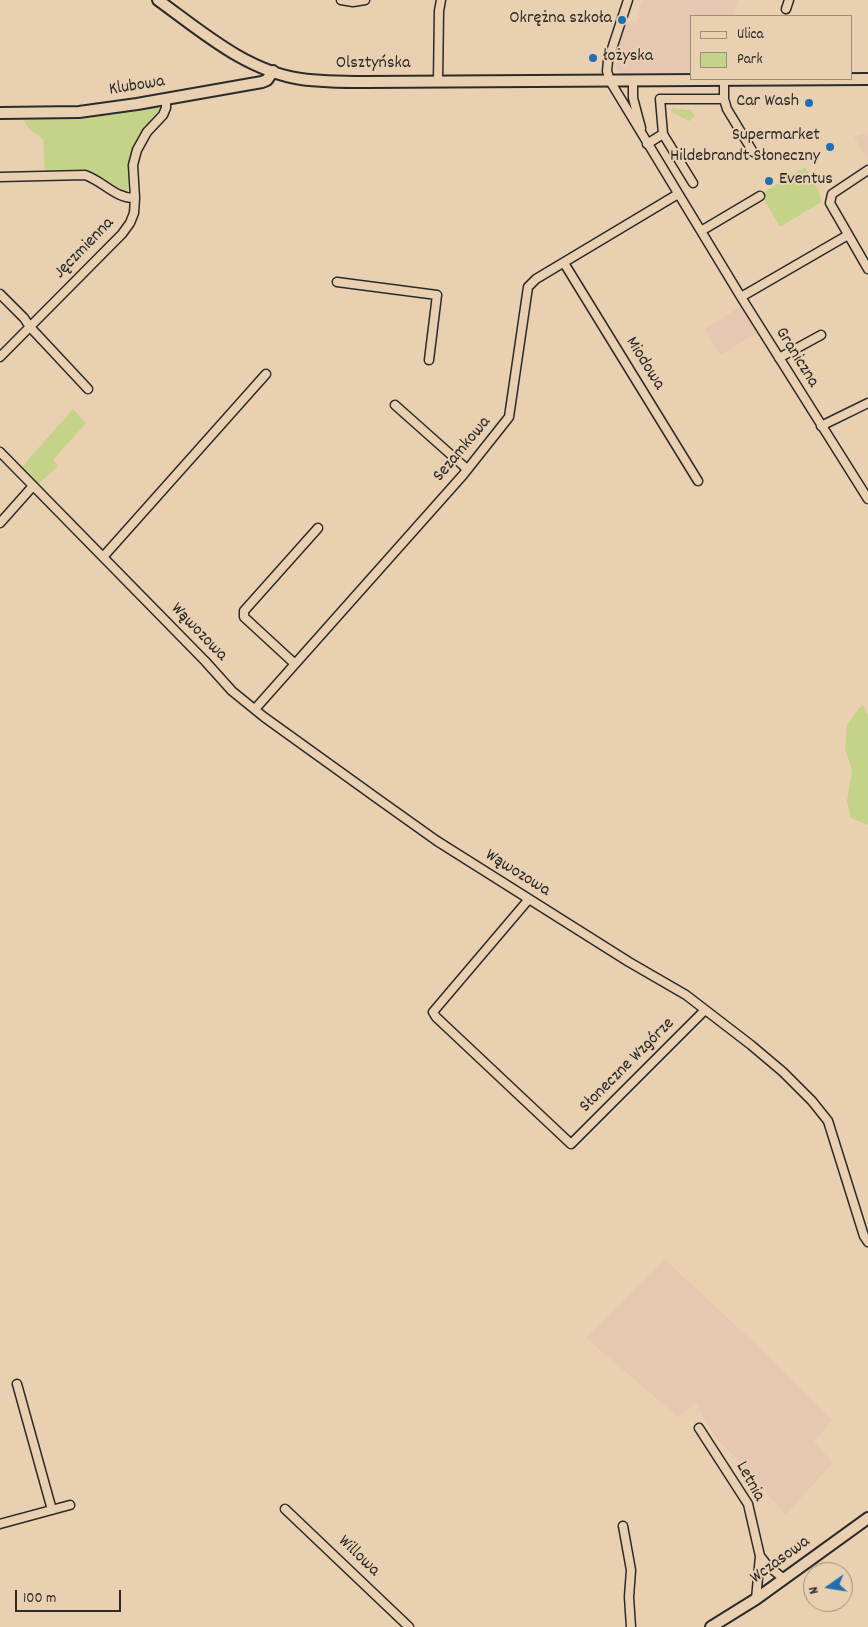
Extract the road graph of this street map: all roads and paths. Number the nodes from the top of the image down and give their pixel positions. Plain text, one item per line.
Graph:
1 (158, 0) edge
2 (341, 0) edge
3 (365, 0) edge
4 (441, 0) edge
5 (628, 0) edge
6 (790, 0) edge
7 (786, 9) dead end
8 (273, 71) junction
9 (853, 79) edge
10 (868, 79) edge
11 (633, 80) junction
12 (724, 80) joint
13 (610, 81) junction
14 (438, 82) junction
15 (166, 99) junction
16 (724, 99) junction
17 (0, 113) edge
18 (663, 134) junction
19 (646, 142) junction
20 (753, 152) dead end
21 (868, 170) edge
22 (0, 177) edge
23 (693, 183) dead end
24 (678, 194) junction
25 (760, 196) dead end
26 (135, 198) junction
27 (701, 231) junction
28 (848, 235) junction
29 (564, 263) junction
30 (868, 269) edge
31 (337, 282) dead end
32 (0, 294) edge
33 (741, 297) junction
34 (30, 328) junction
35 (821, 335) dead end
36 (0, 357) edge
37 (779, 358) junction
38 (429, 360) dead end
39 (266, 374) dead end
40 (88, 388) dead end
41 (868, 403) edge
42 (395, 405) dead end
43 (821, 426) junction
44 (0, 452) edge
45 (467, 469) junction
46 (698, 481) dead end
47 (34, 486) junction
48 (868, 499) edge
49 (0, 523) edge
50 (318, 528) dead end
51 (104, 557) junction
52 (295, 664) junction
53 (255, 710) junction
54 (529, 899) junction
55 (705, 1010) junction
56 (868, 1242) edge
57 (17, 1384) dead end
58 (699, 1428) dead end
59 (70, 1505) dead end
60 (285, 1509) dead end
61 (52, 1510) junction
62 (868, 1518) edge
63 (0, 1524) edge
64 (623, 1526) dead end
65 (760, 1556) junction
66 (784, 1579) junction
67 (756, 1599) junction
68 (410, 1627) edge
69 (631, 1627) edge
70 (711, 1627) edge

1 - 8 street, Olsztyńska
2 - 3 street
4 - 14 street
5 - 13 street
6 - 7 street
8 - 14 street, Olsztyńska
8 - 15 street, Klubowa
9 - 10 street, Olsztyńska
11 - 12 street, Olsztyńska
11 - 13 street, Olsztyńska
11 - 19 street, Graniczna
12 - 16 street
13 - 14 street, Olsztyńska
13 - 19 street, Graniczna
15 - 17 street, Klubowa
15 - 26 street, Jęczmienna
16 - 18 street
16 - 20 street
18 - 19 street
18 - 23 street
19 - 24 street, Graniczna
21 - 28 street
22 - 26 street
24 - 27 street, Graniczna
24 - 29 street, Sezamkowa
25 - 27 street
26 - 34 street, Jęczmienna
27 - 33 street, Graniczna
28 - 30 street
28 - 33 street
29 - 45 street, Sezamkowa
29 - 46 street, Miodowa
31 - 38 street
32 - 34 street
33 - 37 street, Graniczna
34 - 36 street, Jęczmienna
34 - 40 street
35 - 37 street
37 - 43 street, Graniczna
39 - 51 street
41 - 43 street
42 - 45 street
43 - 48 street, Graniczna
44 - 47 street, Wąwozowa
45 - 52 street, Sezamkowa
47 - 49 street
47 - 51 street, Wąwozowa
50 - 52 street
51 - 53 street, Wąwozowa
52 - 53 street, Sezamkowa
53 - 54 street, Wąwozowa
54 - 55 street, Wąwozowa
54 - 55 street, Słoneczne Wzgórze
55 - 56 street, Wąwozowa
57 - 61 street
58 - 65 street, Letnia
59 - 61 street
60 - 68 street, Willowa
61 - 63 street
62 - 66 street, Wczasowa
64 - 69 street
65 - 66 street
65 - 67 street, Letnia
66 - 67 street, Wczasowa
67 - 70 street, Wczasowa

